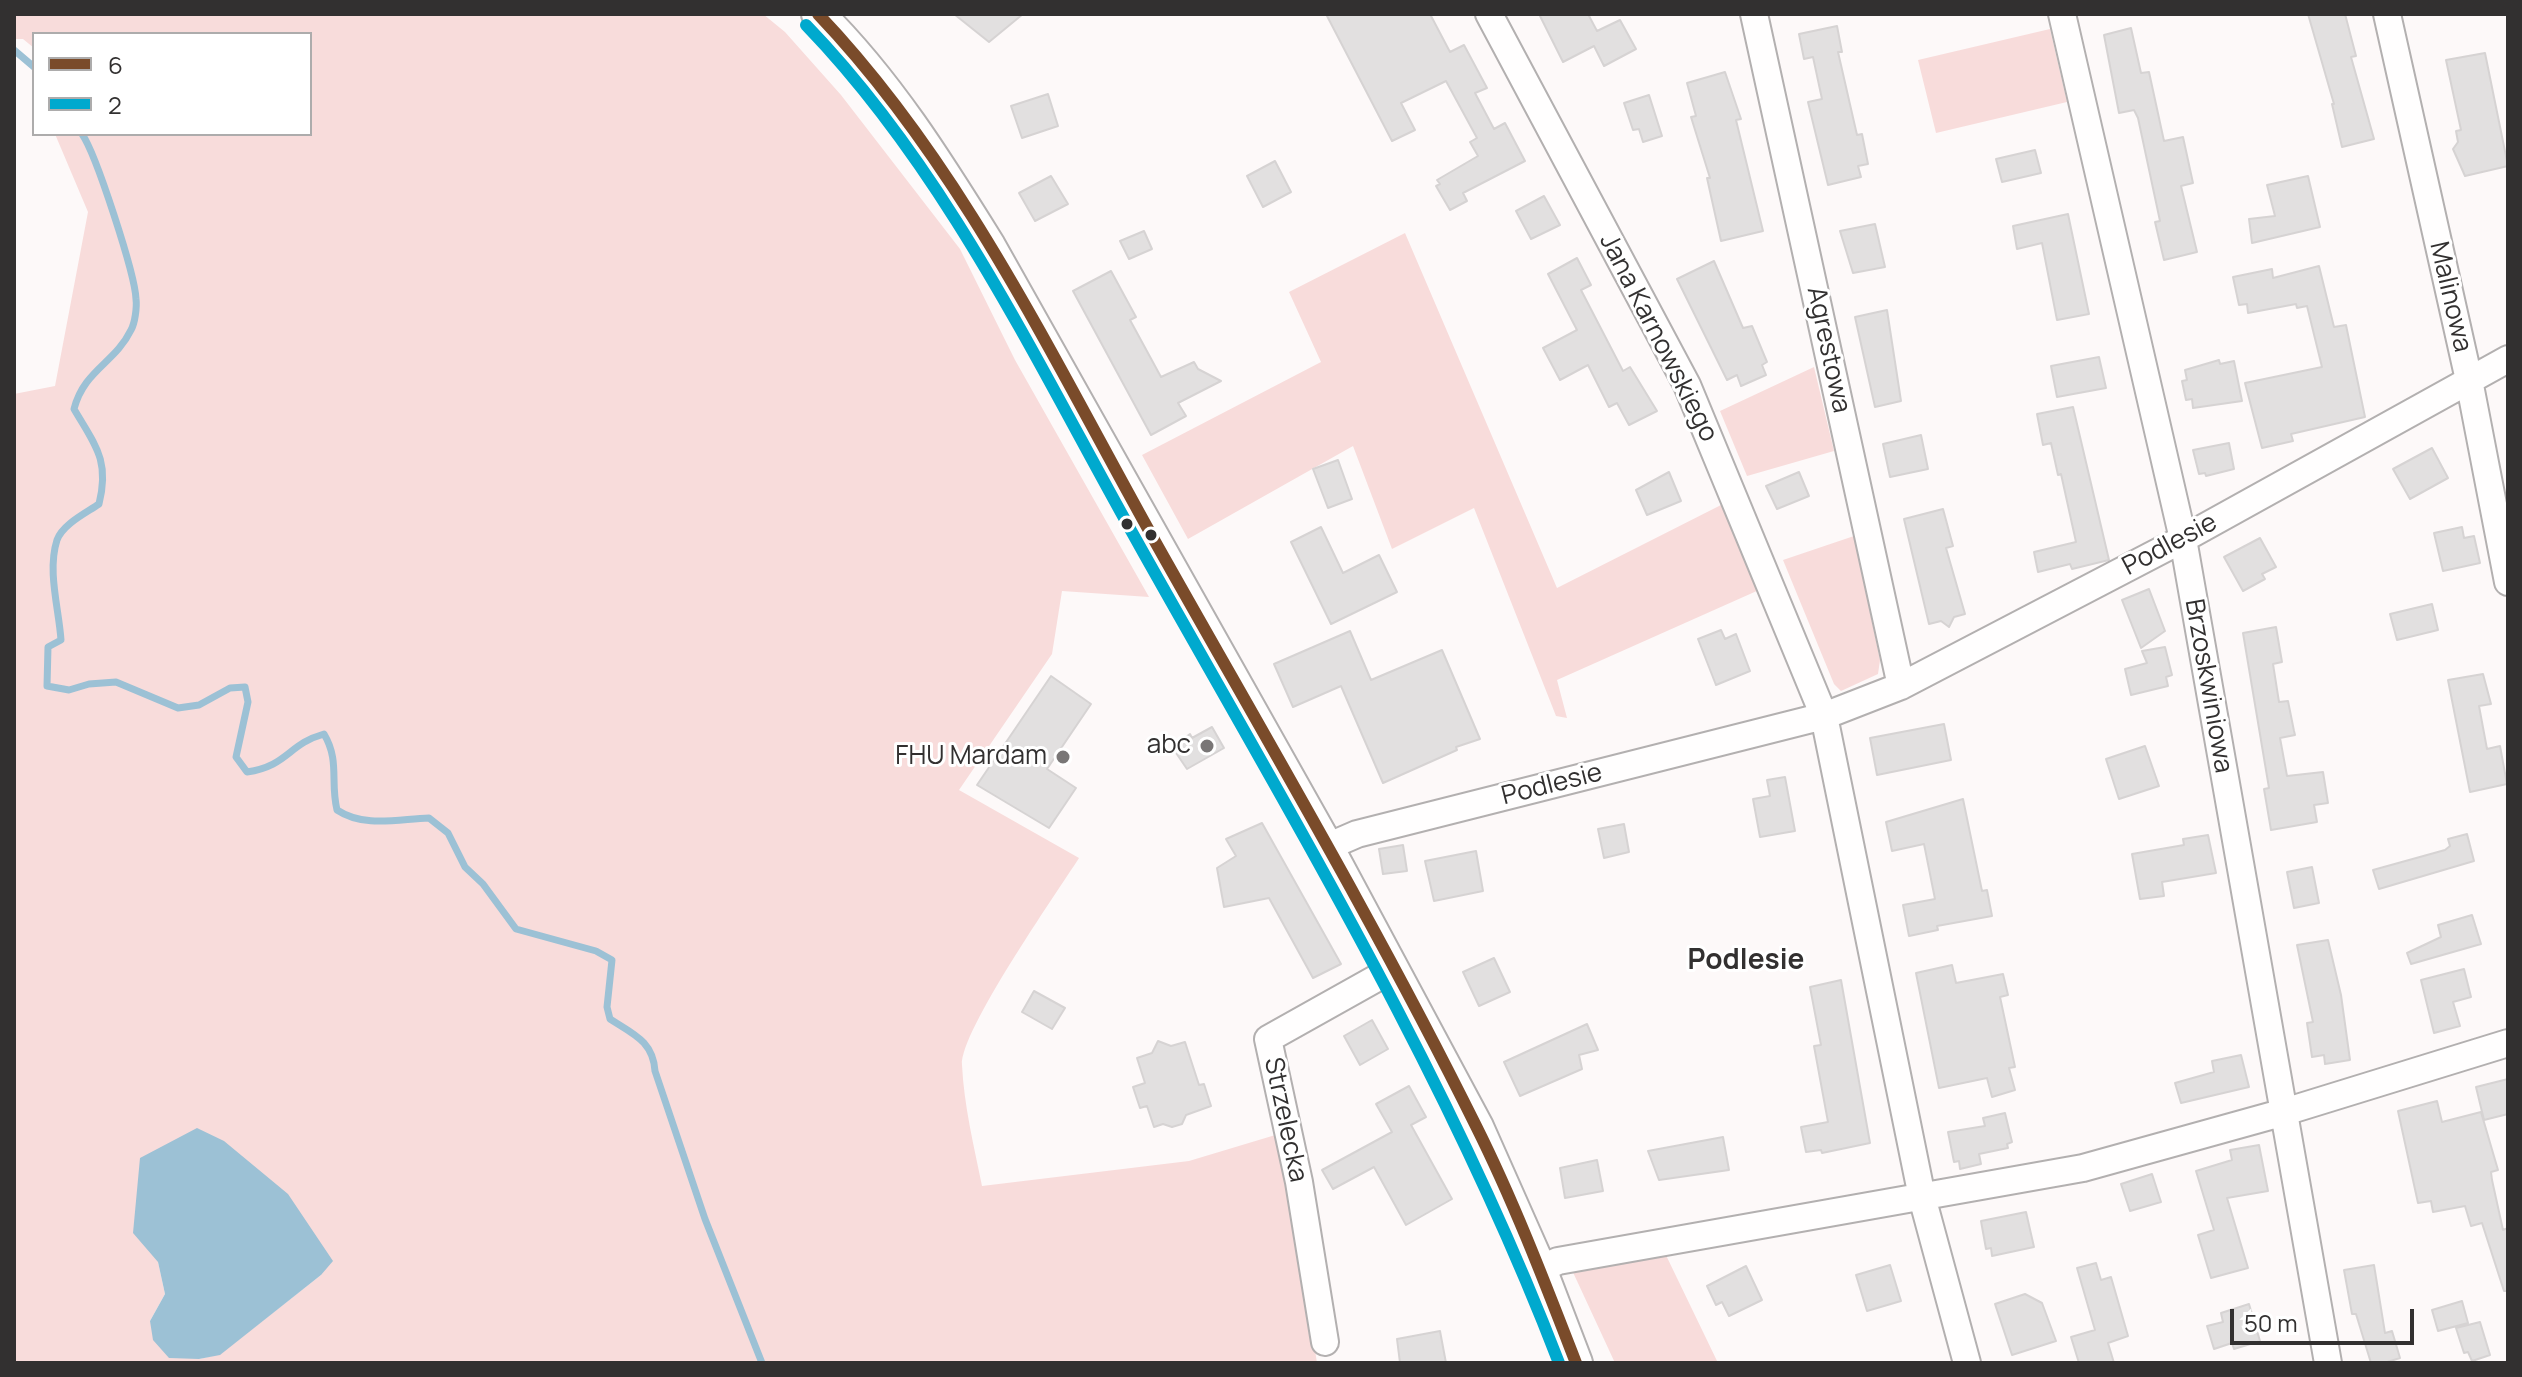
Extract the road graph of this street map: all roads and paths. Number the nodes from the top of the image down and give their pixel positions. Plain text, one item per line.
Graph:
1 (818, 14) edge
2 (1489, 14) edge
3 (1754, 14) edge
4 (2062, 14) edge
5 (2387, 14) edge
6 (2508, 359) edge
7 (2469, 380) junction
8 (2183, 539) junction
9 (2508, 582) edge
10 (1901, 686) junction
11 (1824, 716) junction
12 (1327, 847) junction
13 (1393, 969) junction
14 (2508, 1043) edge
15 (2281, 1113) junction
16 (1922, 1197) junction
17 (1540, 1269) junction
18 (1325, 1342) dead end
19 (1576, 1363) edge
20 (1967, 1363) edge
21 (2328, 1363) edge

1 - 12 street
2 - 11 street, Jana Karnowskiego
3 - 10 street, Agrestowa
4 - 8 street, Brzoskwiniowa
5 - 7 street, Malinowa
6 - 7 street, Podlesie
7 - 8 street, Podlesie
7 - 9 street, Malinowa
8 - 10 street, Podlesie
8 - 15 street, Brzoskwiniowa
10 - 11 street, Podlesie
11 - 12 street, Podlesie
11 - 16 street
12 - 13 street
13 - 17 street
13 - 18 street, Strzelecka
14 - 15 street
15 - 16 street
15 - 21 street, Brzoskwiniowa
16 - 17 street
16 - 20 street
17 - 19 street

